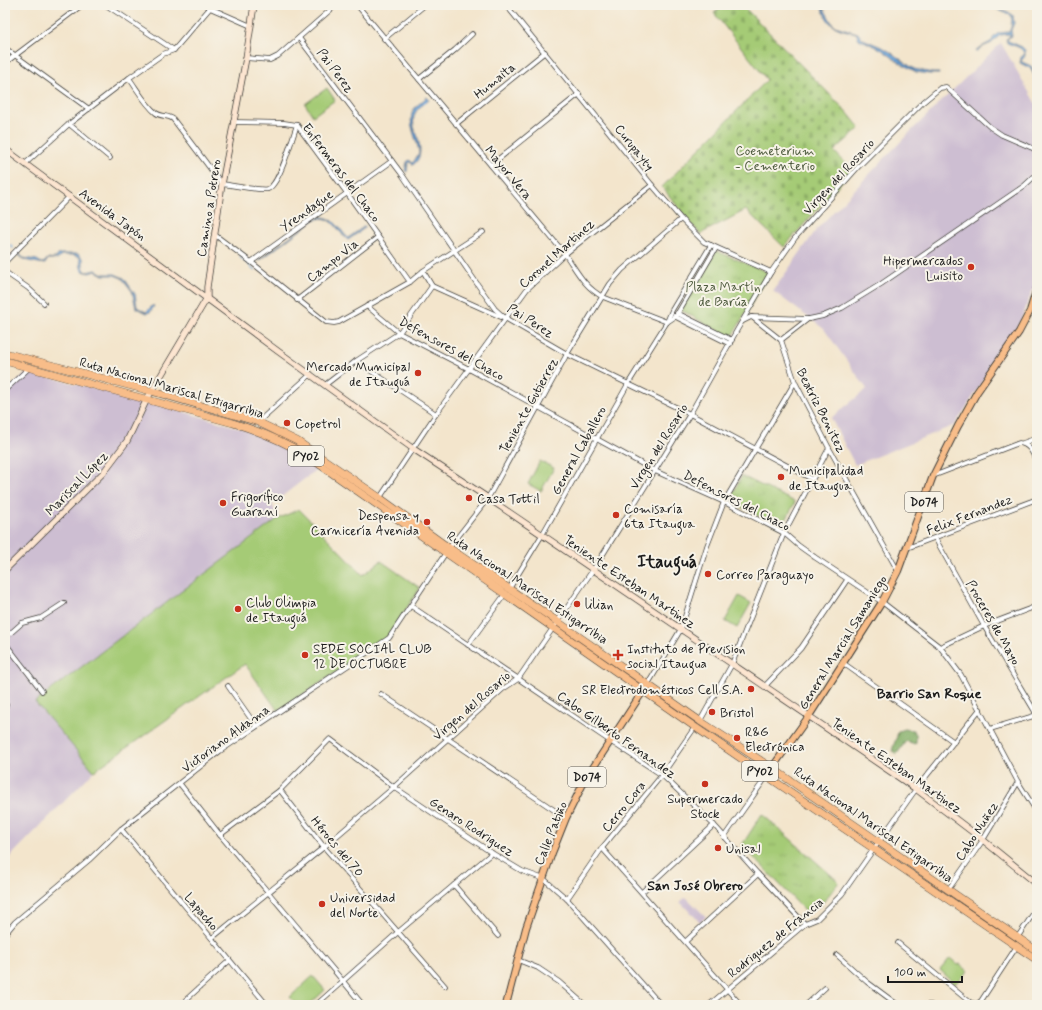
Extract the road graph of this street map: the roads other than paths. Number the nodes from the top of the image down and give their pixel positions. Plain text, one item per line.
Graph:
1 (82, 5) edge
2 (106, 5) edge
3 (254, 5) edge
4 (336, 5) edge
5 (356, 5) edge
6 (425, 5) edge
7 (506, 5) edge
8 (208, 6) edge
9 (251, 26) junction
10 (472, 34) dead end
11 (300, 38) junction
12 (384, 39) junction
13 (5, 48) edge
14 (174, 50) junction
15 (545, 52) junction
16 (15, 55) junction
17 (246, 58) junction
18 (5, 63) edge
19 (128, 78) junction
20 (419, 79) junction
21 (579, 94) junction
22 (89, 108) junction
23 (233, 122) junction
24 (69, 124) junction
25 (456, 124) junction
26 (297, 125) junction
27 (5, 148) edge
28 (1037, 150) edge
29 (110, 158) dead end
30 (392, 161) junction
31 (26, 163) junction
32 (491, 165) junction
33 (1037, 174) edge
34 (222, 184) junction
35 (652, 186) junction
36 (347, 193) junction
37 (70, 196) junction
38 (681, 219) junction
39 (483, 232) dead end
40 (215, 235) junction
41 (378, 237) junction
42 (711, 245) junction
43 (716, 248) junction
44 (454, 250) junction
45 (565, 254) junction
46 (5, 262) edge
47 (252, 262) junction
48 (423, 271) junction
49 (5, 272) edge
50 (771, 272) junction
51 (410, 282) junction
52 (432, 286) junction
53 (1037, 288) edge
54 (603, 297) junction
55 (207, 298) junction
56 (297, 300) junction
57 (44, 303) dead end
58 (368, 306) junction
59 (671, 312) junction
60 (676, 315) junction
61 (751, 317) junction
62 (505, 318) junction
63 (808, 319) junction
64 (743, 321) junction
65 (667, 322) junction
66 (399, 333) junction
67 (781, 340) junction
68 (731, 342) junction
69 (5, 353) edge
70 (567, 354) junction
71 (5, 361) edge
72 (356, 361) junction
73 (29, 368) junction
74 (469, 369) junction
75 (311, 374) junction
76 (795, 382) junction
77 (628, 384) junction
78 (325, 385) junction
79 (5, 390) edge
80 (151, 391) junction
81 (147, 399) junction
82 (538, 407) junction
83 (436, 414) junction
84 (690, 414) junction
85 (258, 422) junction
86 (1037, 438) edge
87 (596, 439) junction
88 (1025, 444) junction
89 (412, 448) junction
90 (829, 448) junction
91 (756, 449) junction
92 (1037, 463) edge
93 (655, 471) junction
94 (933, 476) junction
95 (812, 479) junction
96 (380, 498) junction
97 (488, 498) junction
98 (1037, 499) edge
99 (724, 502) junction
100 (376, 504) junction
101 (784, 532) junction
102 (542, 535) junction
103 (935, 538) junction
104 (908, 548) junction
105 (447, 550) junction
106 (5, 570) edge
107 (593, 570) junction
108 (898, 571) junction
109 (847, 580) junction
110 (507, 591) junction
111 (882, 602) junction
112 (64, 603) dead end
113 (411, 606) junction
114 (1037, 606) edge
115 (556, 624) junction
116 (984, 626) junction
117 (681, 629) junction
118 (5, 638) edge
119 (5, 642) edge
120 (468, 645) junction
121 (940, 647) junction
122 (843, 663) junction
123 (732, 664) junction
124 (518, 679) junction
125 (228, 686) dead end
126 (765, 686) junction
127 (646, 687) junction
128 (42, 691) dead end
129 (381, 694) dead end
130 (980, 709) junction
131 (1037, 715) edge
132 (809, 716) junction
133 (698, 724) junction
134 (256, 726) junction
135 (990, 729) junction
136 (448, 739) junction
137 (610, 741) junction
138 (954, 742) junction
139 (772, 768) junction
140 (662, 774) junction
141 (767, 776) junction
142 (1018, 782) junction
143 (180, 784) junction
144 (394, 787) junction
145 (916, 789) junction
146 (280, 790) junction
147 (1037, 811) edge
148 (566, 818) junction
149 (714, 825) junction
150 (121, 830) junction
151 (220, 835) junction
152 (724, 837) junction
153 (983, 840) junction
154 (878, 842) junction
155 (324, 847) junction
156 (602, 848) junction
157 (874, 849) junction
158 (492, 853) junction
159 (758, 874) junction
160 (544, 879) junction
161 (1037, 884) edge
162 (454, 885) junction
163 (948, 890) junction
164 (269, 892) junction
165 (642, 892) junction
166 (567, 899) junction
167 (1037, 908) edge
168 (805, 924) junction
169 (398, 932) junction
170 (5, 934) edge
171 (498, 936) dead end
172 (212, 938) junction
173 (1017, 938) junction
174 (686, 941) junction
175 (898, 943) dead end
176 (1017, 946) junction
177 (1037, 952) edge
178 (837, 955) dead end
179 (518, 960) junction
180 (1037, 960) edge
181 (229, 961) junction
182 (344, 981) junction
183 (445, 986) dead end
184 (825, 988) dead end
185 (727, 989) junction
186 (973, 1004) edge
187 (180, 1005) edge
188 (267, 1005) edge
189 (316, 1005) edge
190 (363, 1005) edge
191 (506, 1005) edge
192 (585, 1005) edge
193 (661, 1005) edge
194 (709, 1005) edge
195 (741, 1005) edge
196 (806, 1005) edge
197 (898, 1005) edge
198 (925, 1005) edge
199 (931, 1005) edge

1 - 16 street
2 - 14 street
3 - 9 street, Camino a Potrero
4 - 11 street
5 - 12 street, Mayor Vera
6 - 12 street
7 - 15 street, Curupayty
8 - 9 street
8 - 14 street
9 - 17 street, Camino a Potrero
10 - 20 street
11 - 17 street
11 - 30 street, Pai Perez
12 - 20 street, Mayor Vera
13 - 16 street
14 - 19 street
15 - 21 street, Curupayty
15 - 25 street, Humaita
16 - 18 street
16 - 22 street
17 - 23 street, Camino a Potrero
19 - 22 street
19 - 34 street
20 - 25 street, Mayor Vera
21 - 32 street
21 - 35 street, Curupayty
22 - 24 street
23 - 26 street, Enfermeras del Chaco
23 - 34 street, Camino a Potrero
24 - 29 street
24 - 31 street
25 - 32 street, Mayor Vera
26 - 34 street
26 - 36 street, Enfermeras del Chaco
27 - 31 street, Avenida Japón
28 - 50 street, Virgen del Rosario
30 - 36 street, Yrendague
30 - 44 street, Pai Perez
31 - 37 street, Avenida Japón
32 - 45 street, Mayor Vera
33 - 63 street
34 - 40 street, Camino a Potrero
35 - 38 street, Curupayty
35 - 45 street, Coronel Martinez
36 - 41 street, Enfermeras del Chaco
36 - 47 street, Yrendague
37 - 46 street
37 - 55 street, Avenida Japón
38 - 42 street, Curupayty
38 - 54 street, Teniente Gutierrez
39 - 44 street
40 - 47 street
40 - 55 street, Camino a Potrero
41 - 51 street, Enfermeras del Chaco
41 - 56 street, Campo Via
42 - 43 street, Curupayty
42 - 59 street, General Caballero
43 - 50 street, Curupayty
43 - 60 street, General Caballero
44 - 48 street
44 - 62 street, Pai Perez
45 - 54 street, Mayor Vera
45 - 62 street, Coronel Martinez
47 - 56 street
48 - 51 street
48 - 52 street
49 - 57 street
50 - 64 street, Virgen del Rosario
51 - 58 street
52 - 62 street
52 - 66 street
53 - 94 main road, General Marcial Samaniego / D074
54 - 65 street, Mayor Vera
54 - 70 street, Teniente Gutierrez
55 - 75 street, Teniente Esteban Martinez
55 - 80 street, Camino a Potrero
56 - 58 street
58 - 66 street, Defensores del Chaco
59 - 60 street
59 - 65 street, General Caballero
60 - 65 street, General Caballero
60 - 68 street
61 - 63 street
61 - 64 street
61 - 67 street
62 - 70 street, Pai Perez
62 - 74 street, Coronel Martinez
63 - 67 street
64 - 68 street, Virgen del Rosario
65 - 77 street, General Caballero
66 - 72 street
66 - 74 street, Defensores del Chaco
67 - 76 street, Beatriz Benitez
68 - 84 street, Virgen del Rosario
69 - 80 highway, Ruta Nacional Mariscal Estigarribia / PY02
70 - 77 street, Pai Perez
70 - 82 street, Teniente Gutierrez
71 - 73 highway, Ruta Nacional Mariscal Estigarribia / PY02
72 - 78 street
72 - 83 street
73 - 79 street
73 - 81 highway, Ruta Nacional Mariscal Estigarribia / PY02
74 - 82 street, Defensores del Chaco
74 - 83 street, Coronel Martinez
75 - 78 street, Teniente Esteban Martinez
75 - 85 street
76 - 90 street, Beatriz Benitez
76 - 91 street
77 - 84 street, Pai Perez
77 - 87 street, General Caballero
78 - 89 street, Teniente Esteban Martinez
80 - 81 street, Camino a Potrero
80 - 85 highway, Ruta Nacional Mariscal Estigarribia / PY02
81 - 100 highway, Ruta Nacional Mariscal Estigarribia / PY02
81 - 106 street, Mariscal López
82 - 87 street, Defensores del Chaco
82 - 97 street, Teniente Gutierrez
83 - 89 street, Coronel Martinez
84 - 91 street, Pai Perez
84 - 93 street, Virgen del Rosario
85 - 96 highway, Ruta Nacional Mariscal Estigarribia / PY02
86 - 88 street
87 - 93 street, Defensores del Chaco
87 - 102 street, General Caballero
88 - 92 street
88 - 94 street
89 - 96 street, Coronel Martinez
89 - 97 street, Teniente Esteban Martinez
90 - 95 street, Cerro Cora
90 - 108 street, Beatriz Benitez
91 - 95 street, Pai Perez
91 - 99 street
93 - 99 street, Defensores del Chaco
93 - 107 street, Virgen del Rosario
94 - 104 main road, General Marcial Samaniego / D074
95 - 101 street, Cerro Cora
96 - 100 street, Coronel Martinez
96 - 105 highway, Ruta Nacional Mariscal Estigarribia / PY02
97 - 102 street, Teniente Esteban Martinez
97 - 105 street, Teniente Gutierrez
98 - 103 street, Felix Fernandez
99 - 101 street, Defensores del Chaco
99 - 117 street
100 - 105 highway, Ruta Nacional Mariscal Estigarribia / PY02
101 - 109 street, Defensores del Chaco
101 - 123 street, Cerro Cora
102 - 107 street, Teniente Esteban Martinez
102 - 110 street, General Caballero
103 - 104 street, Felix Fernandez
103 - 116 street, Proceres de Mayo
104 - 108 main road, General Marcial Samaniego / D074
105 - 110 highway, Ruta Nacional Mariscal Estigarribia / PY02
105 - 113 street, Victoriano Aldama
107 - 115 street, Virgen del Rosario
107 - 117 street, Teniente Esteban Martinez
108 - 111 main road, General Marcial Samaniego / D074
109 - 111 street, Defensores del Chaco
109 - 126 street
110 - 115 highway, Ruta Nacional Mariscal Estigarribia / PY02
110 - 120 street, General Caballero
111 - 121 street, Defensores del Chaco
111 - 122 main road, General Marcial Samaniego / D074
112 - 118 street
113 - 120 street, Cabo Gilberto Fernandez
113 - 134 street, Victoriano Aldama
114 - 116 street
115 - 124 street, Virgen del Rosario
115 - 127 highway, Ruta Nacional Mariscal Estigarribia / PY02
116 - 121 street
116 - 131 street, Proceres de Mayo
117 - 123 street, Teniente Esteban Martinez
117 - 127 street
119 - 128 street
120 - 124 street, Cabo Gilberto Fernandez
121 - 130 street, Defensores del Chaco
122 - 132 main road, General Marcial Samaniego / D074
122 - 138 street
123 - 126 street, Teniente Esteban Martinez
123 - 133 street, Cerro Cora
124 - 136 street, Virgen del Rosario
124 - 137 street, Cabo Gilberto Fernandez
125 - 134 street
126 - 132 street, Teniente Esteban Martinez
127 - 133 highway, Ruta Nacional Mariscal Estigarribia / PY02
127 - 137 main road, Calle Patiño / D074
129 - 136 street
130 - 135 street, Defensores del Chaco
130 - 138 street, Rodriguez de Francia
131 - 135 street
132 - 139 main road, General Marcial Samaniego / D074
132 - 145 street, Teniente Esteban Martinez
133 - 139 highway, Ruta Nacional Mariscal Estigarribia / PY02
133 - 140 street, Cerro Cora
133 - 141 highway, Ruta Nacional Mariscal Estigarribia / PY02
134 - 143 street, Victoriano Aldama
135 - 142 street, Defensores del Chaco
136 - 144 street, Virgen del Rosario
136 - 148 street
137 - 140 street, Cabo Gilberto Fernandez
137 - 148 main road, Calle Patiño / D074
138 - 145 street, Rodriguez de Francia
139 - 141 main road, General Marcial Samaniego
139 - 154 highway, Ruta Nacional Mariscal Estigarribia / PY02
140 - 149 street, Cabo Gilberto Fernandez
140 - 156 street, Cerro Cora
141 - 152 street
141 - 157 highway, Ruta Nacional Mariscal Estigarribia / PY02
142 - 147 street, Defensores del Chaco
142 - 153 street, Cabo Nuñez
143 - 150 street, Victoriano Aldama
143 - 151 street
144 - 146 street, Genaro Rodriguez
144 - 155 street, Virgen del Rosario
144 - 158 street, Genaro Rodriguez
145 - 153 street, Teniente Esteban Martinez
145 - 154 street, Rodriguez de Francia
146 - 151 street
146 - 155 street, Héroes del 70
148 - 160 main road, Calle Patiño / D074
149 - 152 street, Cabo Gilberto Fernandez
149 - 165 street
150 - 170 street, Victoriano Aldama
150 - 172 street, Lapacho
151 - 164 street
152 - 159 street, Cabo Gilberto Fernandez
153 - 161 street, Teniente Esteban Martinez
153 - 163 street, Cabo Nuñez
154 - 157 street, Rodriguez de Francia
154 - 163 highway, Ruta Nacional Mariscal Estigarribia / PY02
155 - 164 street, Virgen del Rosario
155 - 169 street, Héroes del 70
156 - 165 street
156 - 166 street, Cerro Cora
157 - 168 street, Rodriguez de Francia
157 - 176 highway, Ruta Nacional Mariscal Estigarribia / PY02
158 - 160 street, Genaro Rodriguez
158 - 162 street
159 - 168 street, Cabo Gilberto Fernandez
159 - 174 street
160 - 166 street, Genaro Rodriguez
160 - 179 main road, Calle Patiño / D074
162 - 169 street
162 - 171 street
163 - 173 highway, Ruta Nacional Mariscal Estigarribia / PY02
164 - 172 street, Virgen del Rosario
164 - 182 street
165 - 174 street
166 - 193 street, Genaro Rodriguez
167 - 173 street
168 - 185 street, Rodriguez de Francia
169 - 182 street
169 - 183 street, Héroes del 70
172 - 181 street, Lapacho
173 - 177 highway, Ruta Nacional Mariscal Estigarribia / PY02
174 - 185 street
175 - 186 street
176 - 180 highway, Ruta Nacional Mariscal Estigarribia / PY02
176 - 186 street
178 - 197 street
179 - 191 main road, Calle Patiño / D074
179 - 192 street
181 - 187 street
181 - 188 street, Lapacho
182 - 189 street
182 - 190 street
184 - 196 street
185 - 194 street, Rodriguez de Francia
185 - 195 street
198 - 199 street

